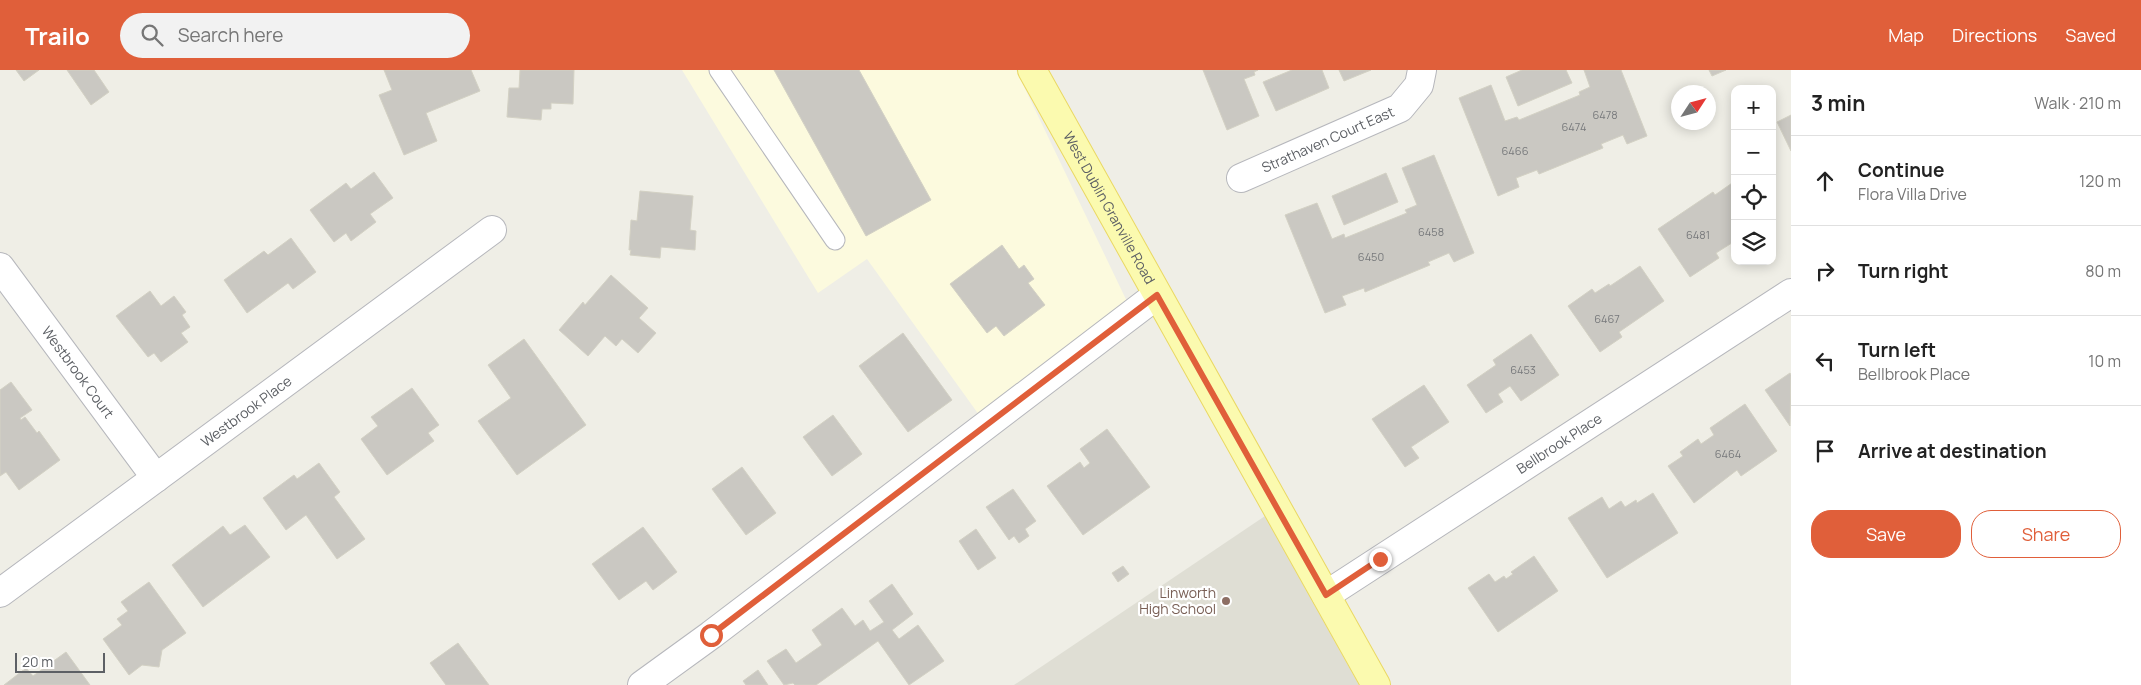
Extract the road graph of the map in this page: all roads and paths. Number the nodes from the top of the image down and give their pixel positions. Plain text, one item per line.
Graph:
1 (719, 70) edge
2 (1032, 70) edge
3 (1422, 70) edge
4 (1241, 178) dead end
5 (492, 230) dead end
6 (834, 240) dead end
7 (0, 268) edge
8 (1791, 293) edge
9 (1157, 295) junction
10 (156, 478) junction
11 (0, 593) edge
12 (1326, 595) junction
13 (642, 685) edge
14 (1376, 685) edge

1 - 6 lane
2 - 9 main road, West Dublin Granville Road
3 - 4 street, Strathaven Court East
5 - 10 street, Westbrook Place
7 - 10 street, Westbrook Court
8 - 12 street, Bellbrook Place
9 - 12 main road, West Dublin Granville Road
9 - 13 street
10 - 11 street, Westbrook Place
12 - 14 main road, West Dublin Granville Road

